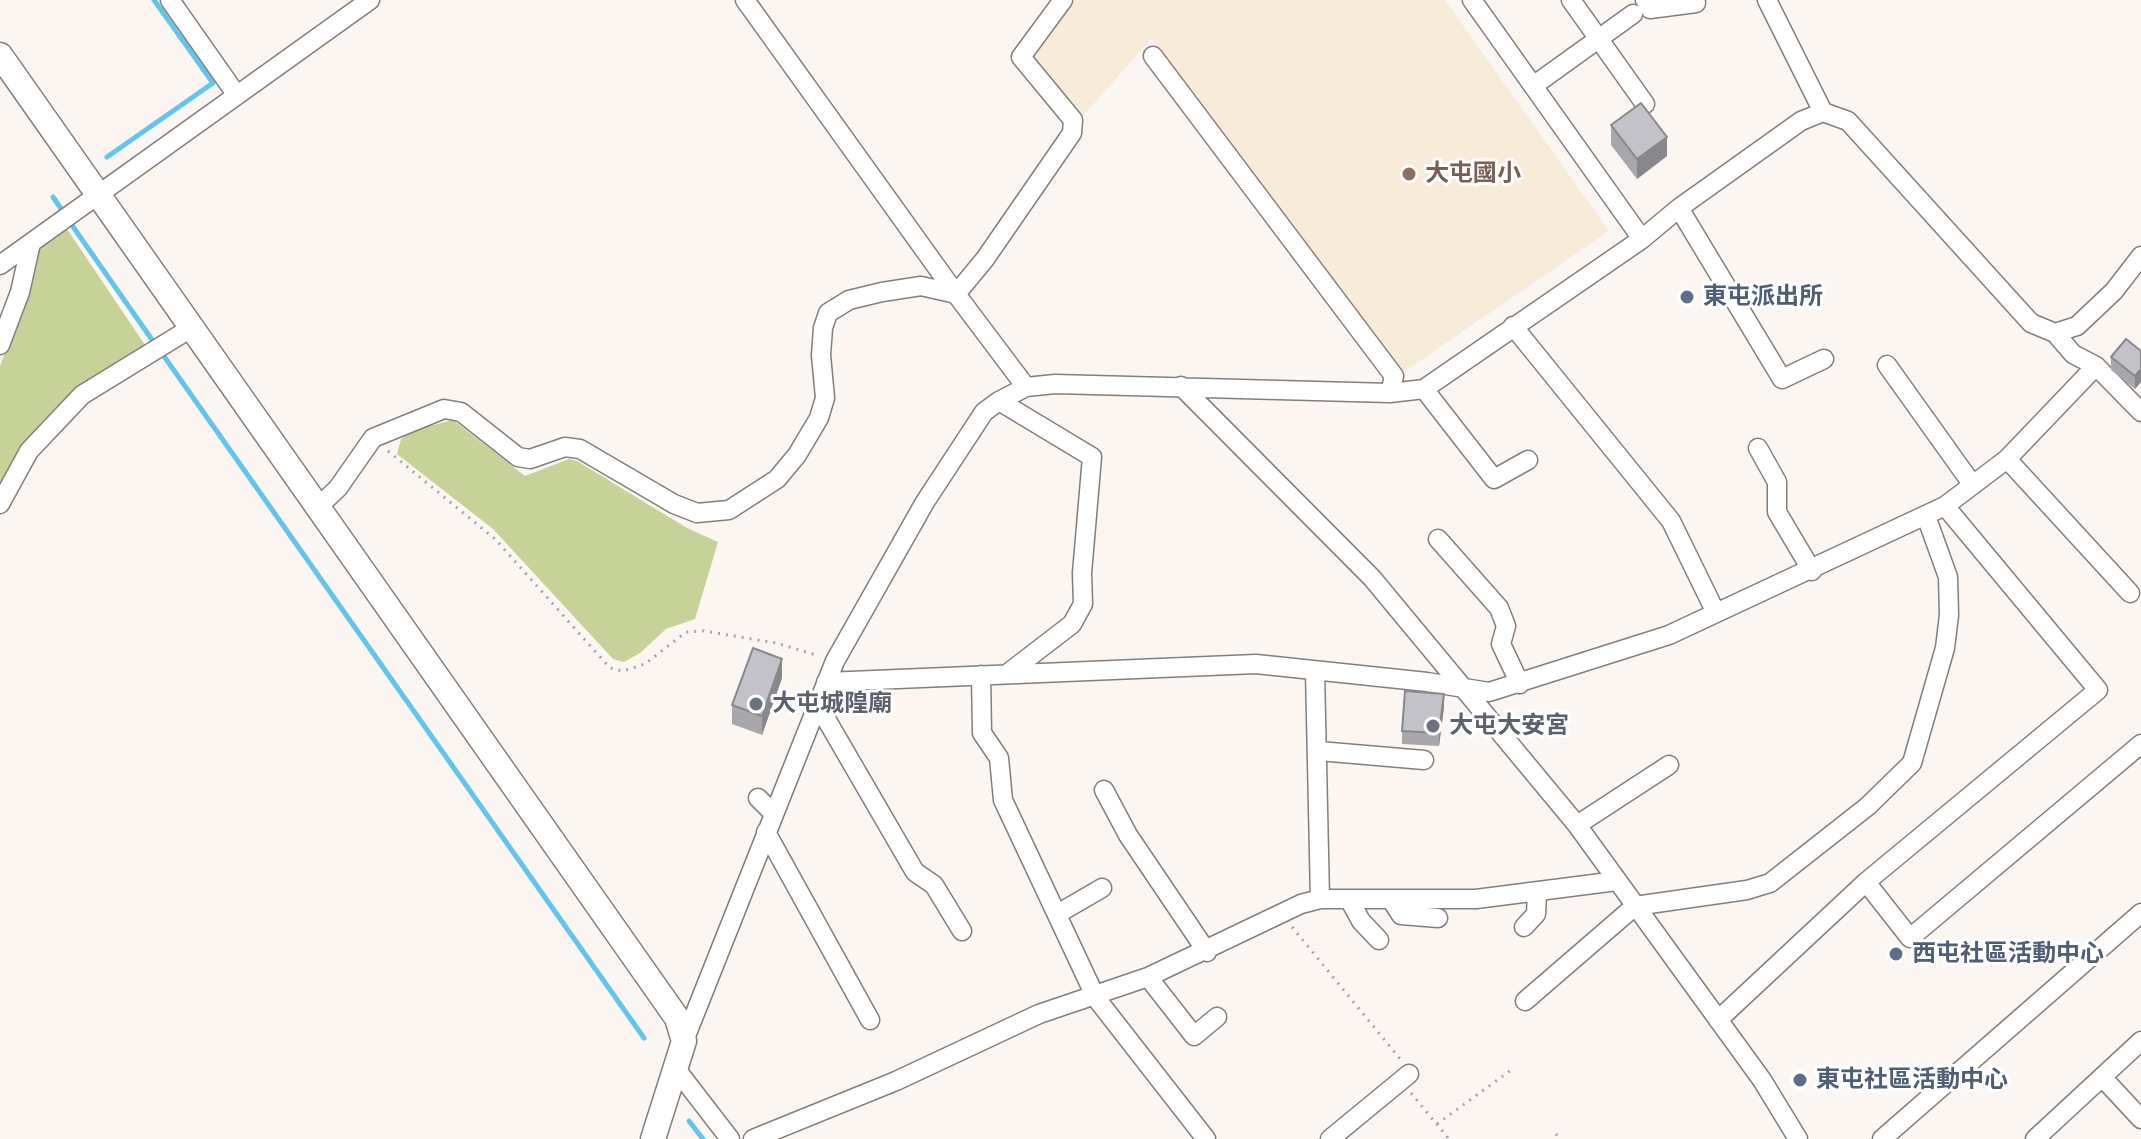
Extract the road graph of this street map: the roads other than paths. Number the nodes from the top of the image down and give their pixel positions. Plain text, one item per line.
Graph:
1 (170, 0) edge
2 (370, 0) edge
3 (745, 0) edge
4 (1063, 0) edge
5 (1472, 0) edge
6 (1571, 0) edge
7 (1767, 0) edge
8 (1696, 3) dead end
9 (1639, 7) edge
10 (1599, 39) junction
11 (0, 55) edge
12 (1153, 56) dead end
13 (1533, 86) junction
14 (236, 94) junction
15 (1645, 104) edge
16 (1823, 112) junction
17 (91, 198) junction
18 (1679, 208) junction
19 (1642, 239) junction
20 (31, 243) junction
21 (2141, 256) edge
22 (0, 265) edge
23 (956, 294) junction
24 (1513, 326) junction
25 (182, 333) junction
26 (2055, 333) junction
27 (0, 345) edge
28 (1824, 359) dead end
29 (1887, 365) dead end
30 (2096, 366) junction
31 (1181, 386) junction
32 (1026, 387) junction
33 (1424, 389) junction
34 (1390, 393) junction
35 (999, 401) junction
36 (2141, 412) edge
37 (1758, 448) dead end
38 (2007, 459) junction
39 (1528, 460) dead end
40 (1972, 484) junction
41 (0, 504) edge
42 (1945, 506) junction
43 (317, 508) junction
44 (1926, 516) junction
45 (1438, 539) dead end
46 (1812, 571) junction
47 (2130, 593) dead end
48 (1716, 613) junction
49 (1315, 671) junction
50 (1007, 674) junction
51 (981, 675) junction
52 (826, 682) junction
53 (1520, 684) junction
54 (1467, 690) junction
55 (818, 705) junction
56 (2141, 744) edge
57 (1319, 751) junction
58 (1424, 760) dead end
59 (1669, 765) dead end
60 (1104, 790) dead end
61 (758, 798) dead end
62 (774, 814) junction
63 (1577, 825) junction
64 (766, 832) junction
65 (1617, 881) junction
66 (1866, 882) junction
67 (1102, 888) dead end
68 (1537, 893) junction
69 (1320, 899) junction
70 (1350, 901) junction
71 (1392, 901) junction
72 (1635, 906) junction
73 (1059, 913) junction
74 (2141, 913) edge
75 (1438, 918) dead end
76 (1524, 927) dead end
77 (962, 931) dead end
78 (1379, 940) dead end
79 (1207, 952) junction
80 (1148, 977) junction
81 (1096, 998) junction
82 (1525, 1001) dead end
83 (1217, 1017) dead end
84 (870, 1020) dead end
85 (1718, 1020) junction
86 (684, 1041) junction
87 (2141, 1041) edge
88 (676, 1069) junction
89 (1409, 1074) road end
90 (2102, 1077) junction
91 (2141, 1119) edge
92 (653, 1139) edge
93 (730, 1139) edge
94 (753, 1139) edge
95 (1206, 1139) edge
96 (1330, 1139) edge
97 (1798, 1139) edge
98 (1882, 1139) edge
99 (2035, 1139) edge

1 - 14 street
2 - 14 street
3 - 23 street
4 - 23 street
5 - 13 street
6 - 10 street
7 - 16 street
8 - 9 street
9 - 10 street
10 - 13 street
10 - 15 street
11 - 17 main road
12 - 34 street
13 - 19 street
14 - 17 street
16 - 18 street
16 - 26 street
17 - 20 street
17 - 25 main road
18 - 19 street
18 - 28 street
19 - 24 street
20 - 22 street
20 - 27 street
21 - 26 street
23 - 32 street
23 - 43 street
24 - 33 street
24 - 48 street
25 - 41 street
25 - 43 main road
26 - 30 street
29 - 40 street
30 - 36 street
30 - 38 street
31 - 32 street
31 - 34 street
31 - 54 street
32 - 35 street
33 - 34 street
33 - 39 street
35 - 50 street
35 - 52 street
37 - 46 street
38 - 40 street
38 - 47 street
40 - 42 street
42 - 44 street
42 - 66 street
43 - 86 main road
44 - 46 street
44 - 72 street
45 - 53 street
46 - 48 street
48 - 53 street
49 - 50 street
49 - 54 street
49 - 57 street
50 - 51 street
51 - 52 street
51 - 73 street
52 - 55 street
53 - 54 street
54 - 63 street
55 - 62 street
55 - 77 street
56 - 66 street
57 - 58 street
57 - 69 street
59 - 63 street
60 - 79 street
61 - 62 street
62 - 64 street
63 - 65 street
64 - 84 street
64 - 86 street
65 - 68 street
65 - 72 street
66 - 85 street
67 - 73 street
68 - 71 street
68 - 76 street
69 - 70 street
69 - 79 street
70 - 71 street
70 - 78 street
71 - 75 street
72 - 82 street
72 - 85 street
73 - 81 street
74 - 98 street
79 - 80 street
80 - 81 street
80 - 83 street
81 - 94 street
81 - 95 street
85 - 97 street
86 - 88 main road
87 - 90 street
88 - 92 main road
88 - 93 street
89 - 96 street
90 - 91 street
90 - 99 street

